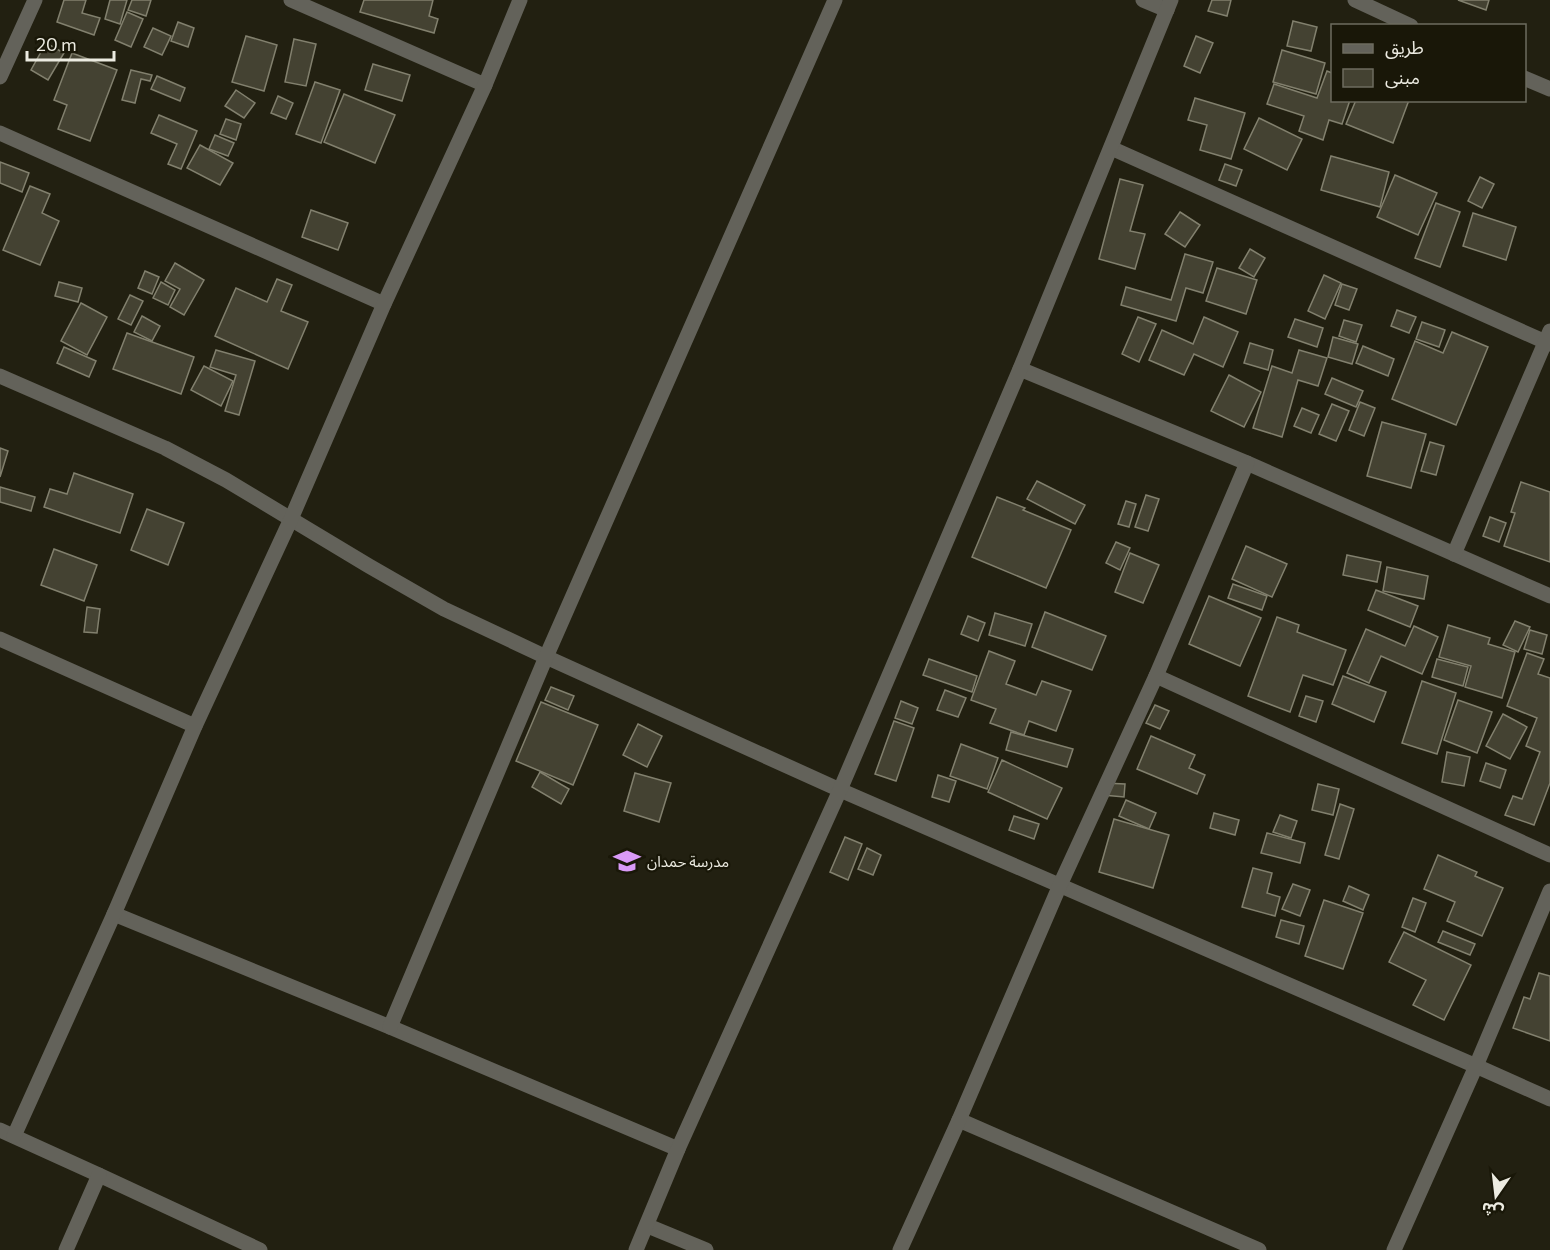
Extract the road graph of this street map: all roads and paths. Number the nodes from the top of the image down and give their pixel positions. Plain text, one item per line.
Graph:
1 (35, 0) edge
2 (291, 0) edge
3 (520, 0) edge
4 (835, 0) edge
5 (1143, 0) edge
6 (1356, 0) edge
7 (1169, 5) edge
8 (1407, 24) edge
9 (0, 77) edge
10 (1526, 79) edge
11 (485, 85) junction
12 (1550, 89) edge
13 (0, 133) edge
14 (1111, 148) junction
15 (384, 304) junction
16 (1548, 339) edge
17 (1020, 369) junction
18 (0, 376) edge
19 (1247, 463) junction
20 (291, 519) junction
21 (1454, 554) junction
22 (1550, 596) edge
23 (0, 639) edge
24 (546, 657) junction
25 (1156, 676) junction
26 (195, 726) junction
27 (840, 790) junction
28 (1550, 855) edge
29 (1060, 885) junction
30 (1550, 891) edge
31 (114, 914) junction
32 (390, 1028) junction
33 (1476, 1066) junction
34 (1550, 1099) edge
35 (959, 1120) junction
36 (7, 1133) edge
37 (678, 1149) junction
38 (99, 1175) junction
39 (648, 1226) junction
40 (66, 1250) edge
41 (260, 1250) edge
42 (636, 1250) edge
43 (706, 1250) edge
44 (900, 1250) edge
45 (1259, 1250) edge
46 (1394, 1250) edge

1 - 9 street
2 - 11 street
3 - 11 street
4 - 24 street
5 - 7 street
6 - 8 street
7 - 14 street
10 - 12 street
11 - 15 street
13 - 15 street
14 - 16 street
14 - 17 street
15 - 20 street
16 - 21 street
17 - 19 street
17 - 27 street
18 - 20 street
19 - 21 street
19 - 25 street
20 - 24 street
20 - 26 street
21 - 22 street
23 - 26 street
24 - 27 street
24 - 32 street
25 - 28 street
25 - 29 street
26 - 31 street
27 - 29 street
27 - 37 street
29 - 33 street
29 - 35 street
30 - 33 street
31 - 32 street
31 - 36 street
32 - 37 street
33 - 34 street
33 - 46 street
35 - 44 street
35 - 45 street
36 - 38 street
37 - 39 street
38 - 40 street
38 - 41 street
39 - 42 street
39 - 43 street

